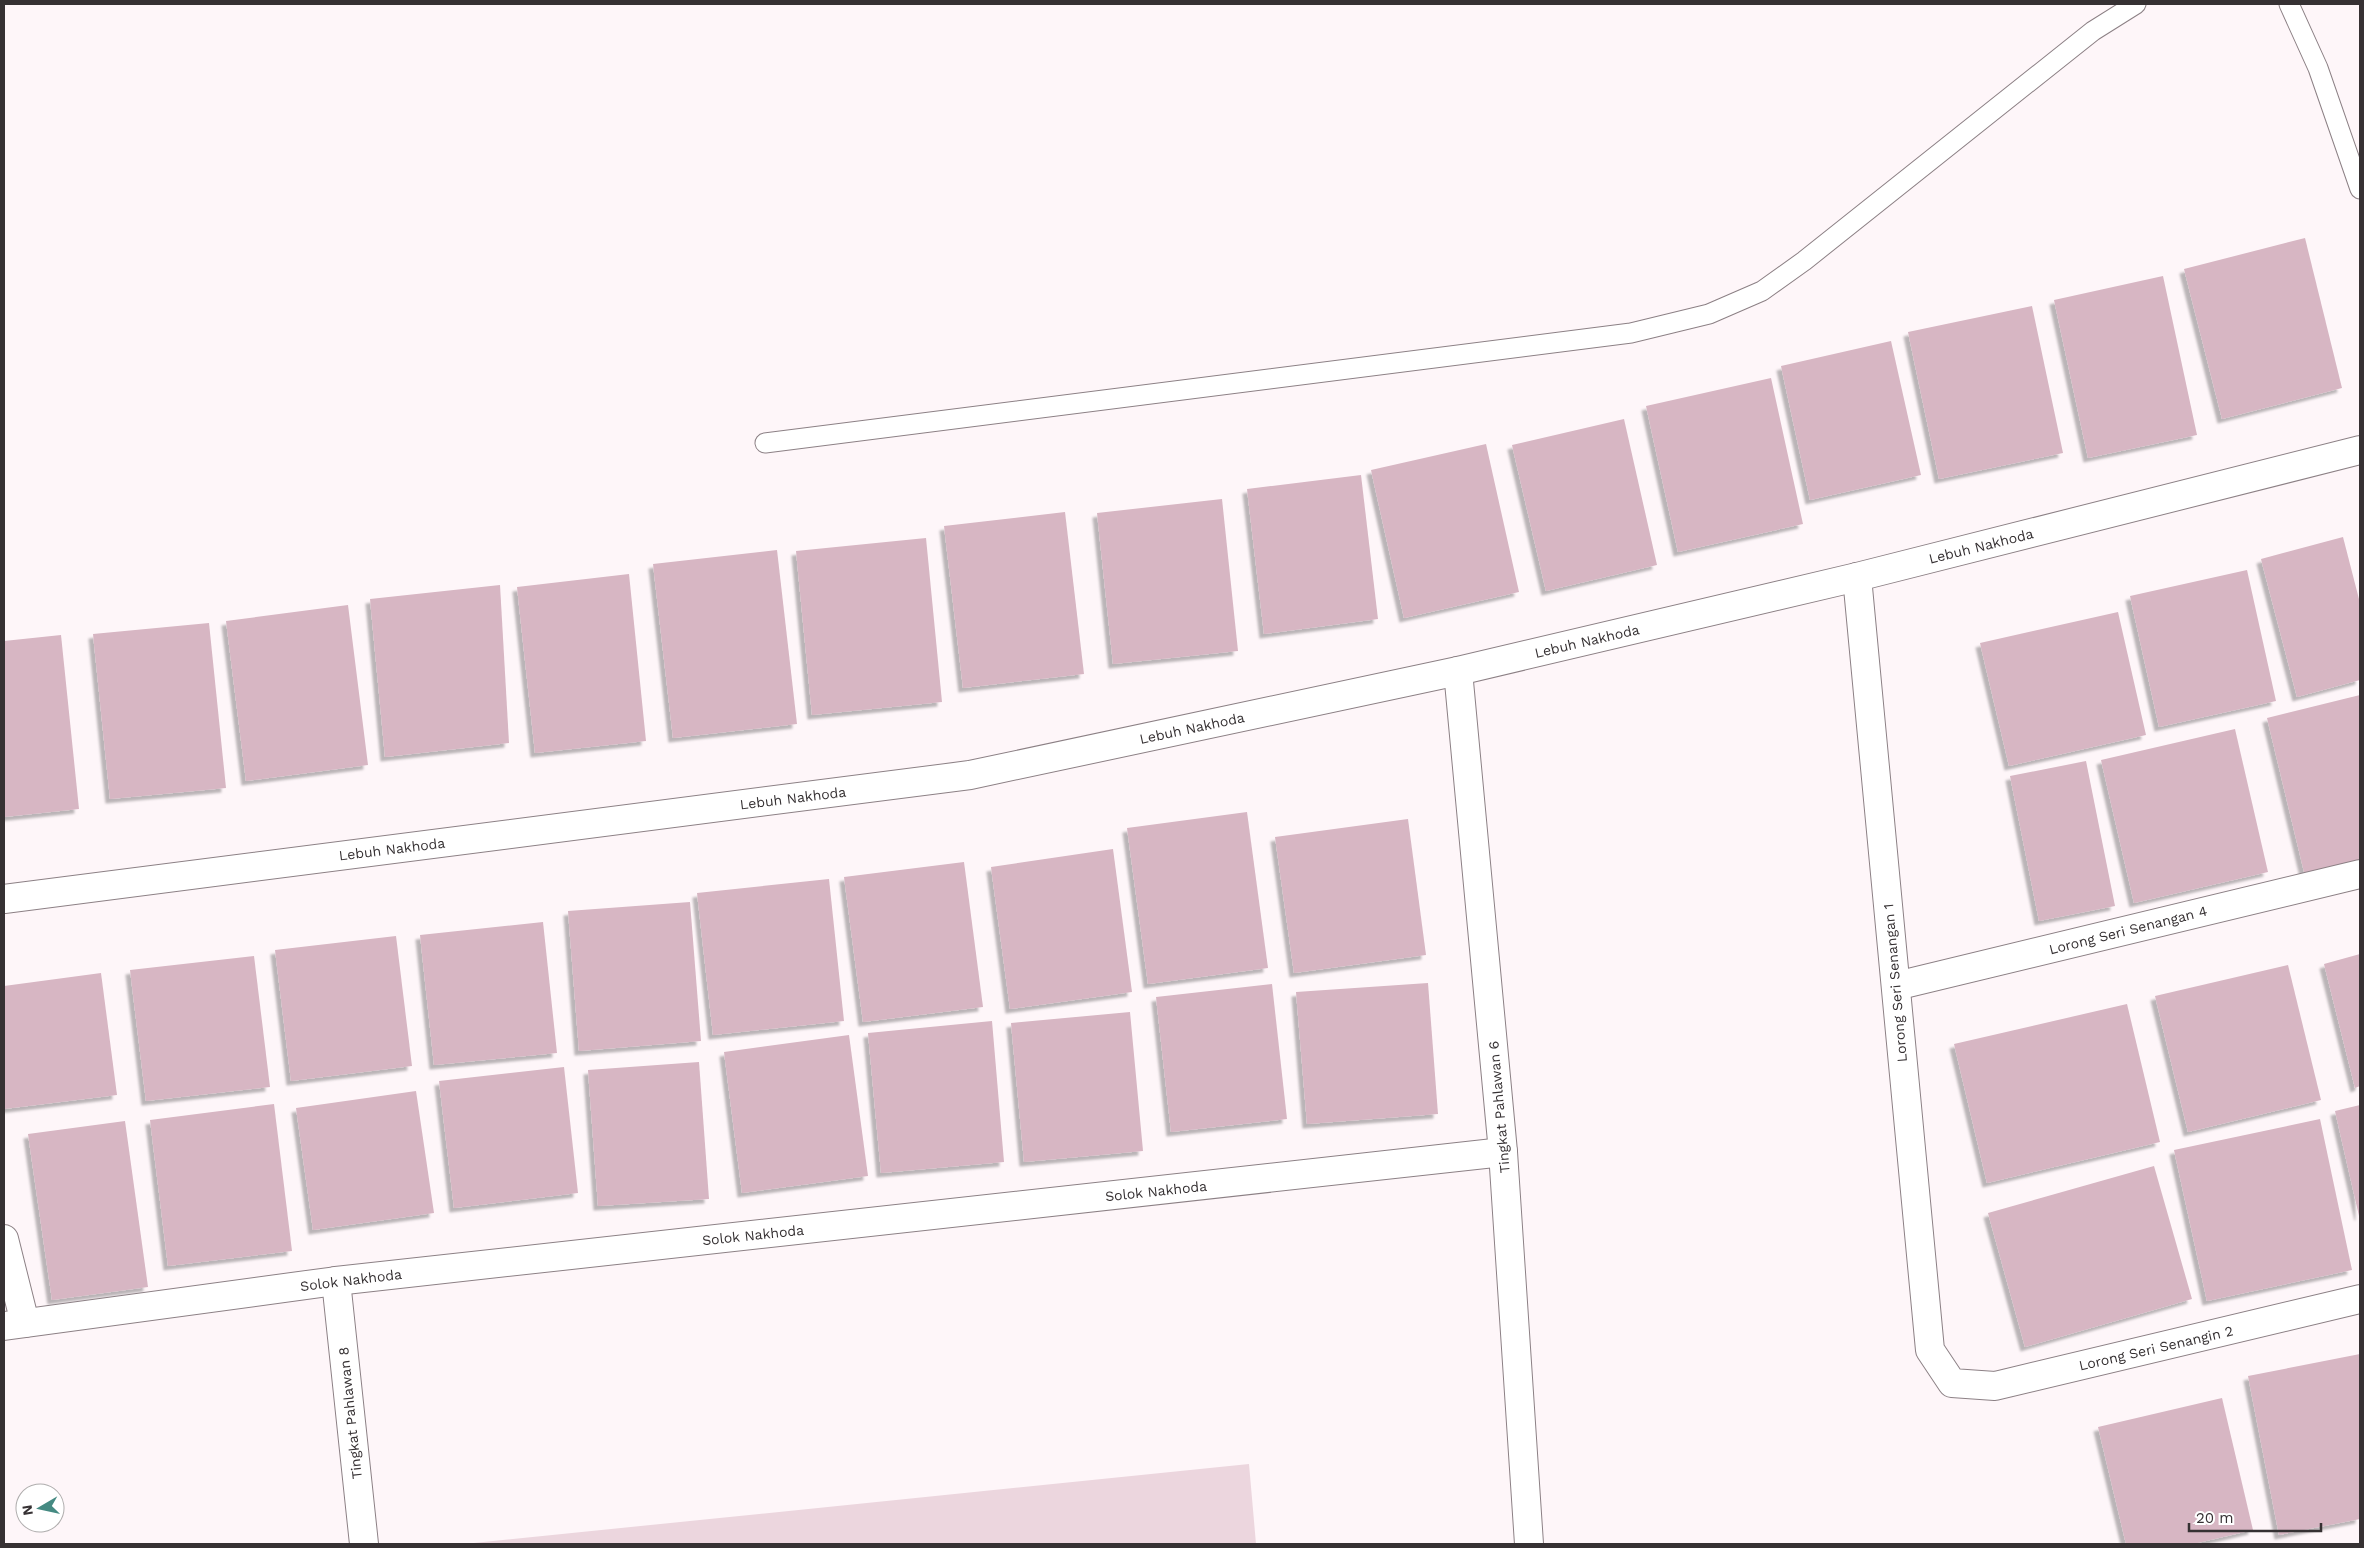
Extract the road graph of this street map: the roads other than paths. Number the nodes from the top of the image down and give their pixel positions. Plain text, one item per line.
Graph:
1 (2136, 4) edge
2 (2289, 4) edge
3 (2360, 189) edge
4 (765, 443) dead end
5 (2360, 450) edge
6 (1857, 578) junction
7 (1458, 671) junction
8 (2360, 874) edge
9 (4, 899) edge
10 (1896, 986) junction
11 (1503, 1152) junction
12 (4, 1239) edge
13 (336, 1281) junction
14 (2360, 1300) edge
15 (14, 1324) edge
16 (1952, 1383) joint
17 (364, 1544) edge
18 (1529, 1544) edge

1 - 4 lane
2 - 3 lane
5 - 6 street, Lebuh Nakhoda
6 - 7 street, Lebuh Nakhoda
6 - 10 street, Lorong Seri Senangan 1
7 - 9 street, Lebuh Nakhoda
7 - 11 street, Tingkat Pahlawan 6
8 - 10 street, Lorong Seri Senangan 4
10 - 16 street, Lorong Seri Senangan 1
11 - 13 street, Solok Nakhoda
11 - 18 street, Tingkat Pahlawan 6
12 - 15 street
13 - 15 street, Solok Nakhoda
13 - 17 street, Tingkat Pahlawan 8
14 - 16 street, Lorong Seri Senangin 2

